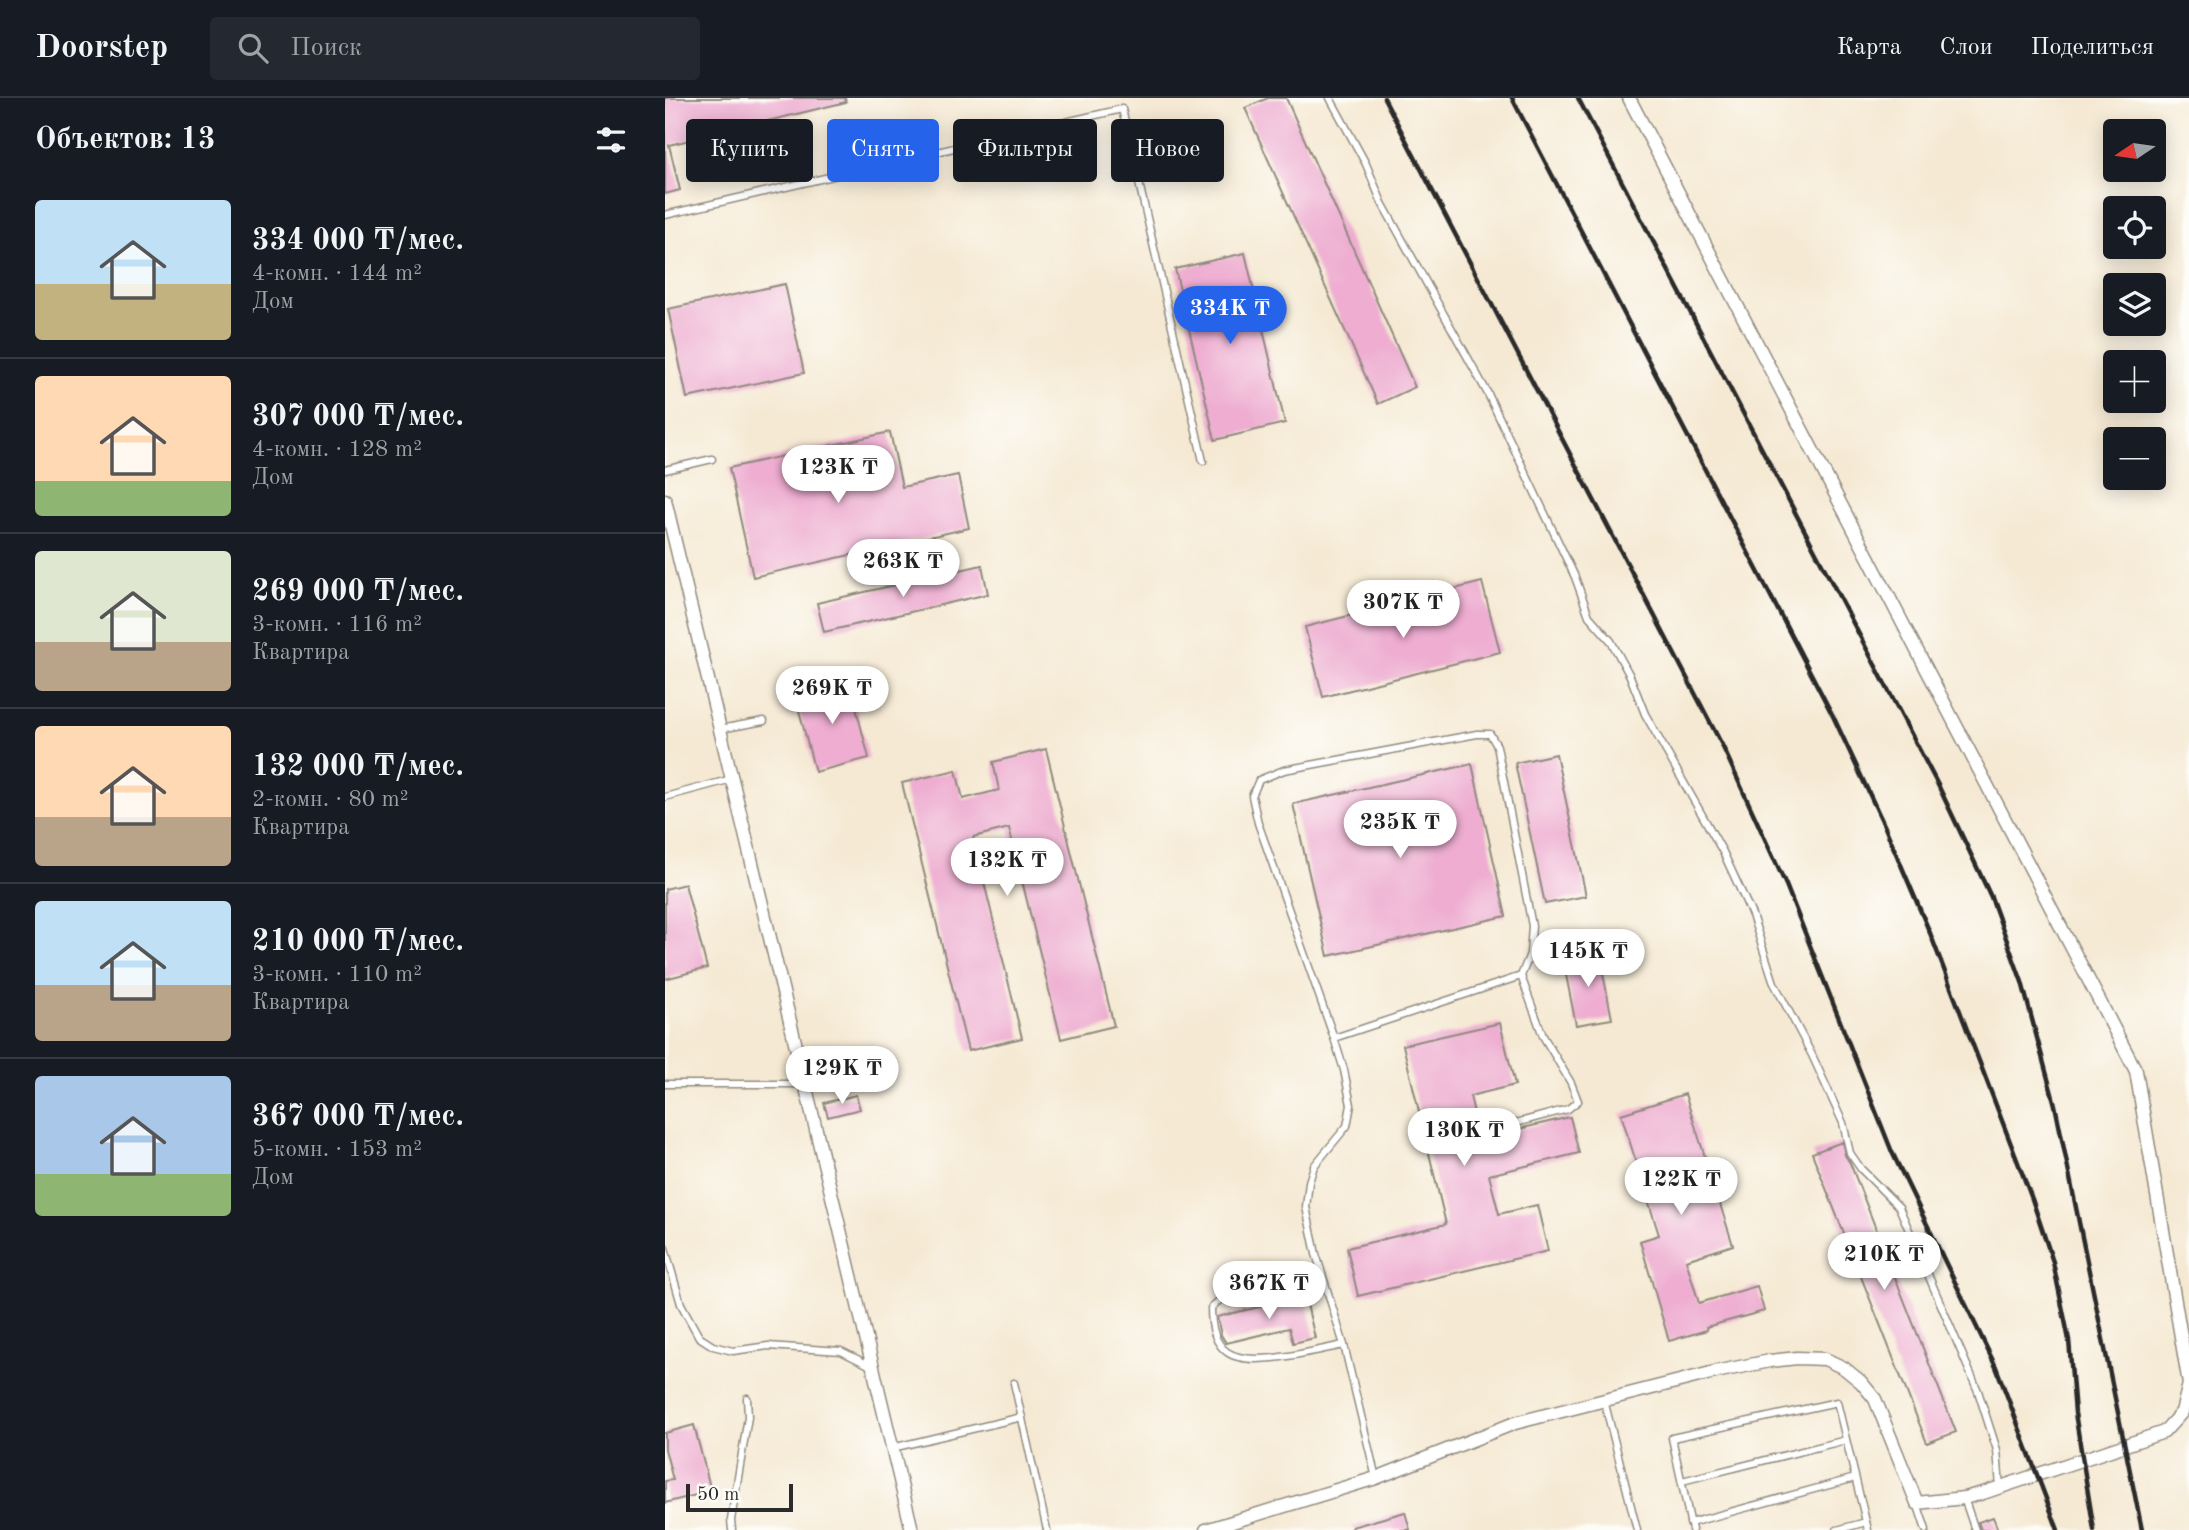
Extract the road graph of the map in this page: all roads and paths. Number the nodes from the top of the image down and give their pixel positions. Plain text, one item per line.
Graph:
1 (1330, 98) edge
2 (1629, 98) edge
3 (665, 215) edge
4 (712, 459) dead end
5 (1203, 461) dead end
6 (665, 470) edge
7 (665, 500) edge
8 (764, 721) dead end
9 (720, 729) junction
10 (732, 779) junction
11 (665, 797) edge
12 (1521, 976) junction
13 (1334, 1038) junction
14 (665, 1084) edge
15 (805, 1084) junction
16 (1490, 1130) dead end
17 (665, 1248) edge
18 (1289, 1275) dead end
19 (1344, 1345) junction
20 (873, 1367) junction
21 (1014, 1383) dead end
22 (747, 1398) dead end
23 (1604, 1400) junction
24 (1022, 1417) junction
25 (1846, 1440) junction
26 (892, 1448) junction
27 (1376, 1478) junction
28 (1855, 1478) junction
29 (1682, 1481) junction
30 (2000, 1487) junction
31 (1964, 1498) junction
32 (1917, 1503) junction
33 (1691, 1526) edge
34 (1867, 1526) edge
35 (732, 1530) edge
36 (912, 1530) edge
37 (1048, 1530) edge
38 (1206, 1530) edge
39 (1637, 1530) edge
40 (1837, 1530) edge
41 (1926, 1530) edge
42 (1975, 1530) edge

1 - 30 lane
2 - 30 street
3 - 5 lane
4 - 6 lane
7 - 9 street
8 - 9 lane
9 - 10 street
10 - 11 lane
10 - 15 street
12 - 13 lane
12 - 13 lane
12 - 16 lane
13 - 19 lane
14 - 15 lane
15 - 20 street
17 - 20 lane
18 - 19 lane
19 - 27 lane
20 - 26 street
21 - 24 lane
22 - 35 lane
23 - 27 street
23 - 32 street
23 - 39 lane
24 - 26 lane
24 - 37 lane
25 - 28 lane
25 - 29 lane
25 - 29 lane
26 - 36 street
27 - 38 street
28 - 33 lane
28 - 34 lane
29 - 33 lane
30 - 31 street
31 - 32 street
31 - 42 lane
32 - 41 lane
34 - 40 lane

